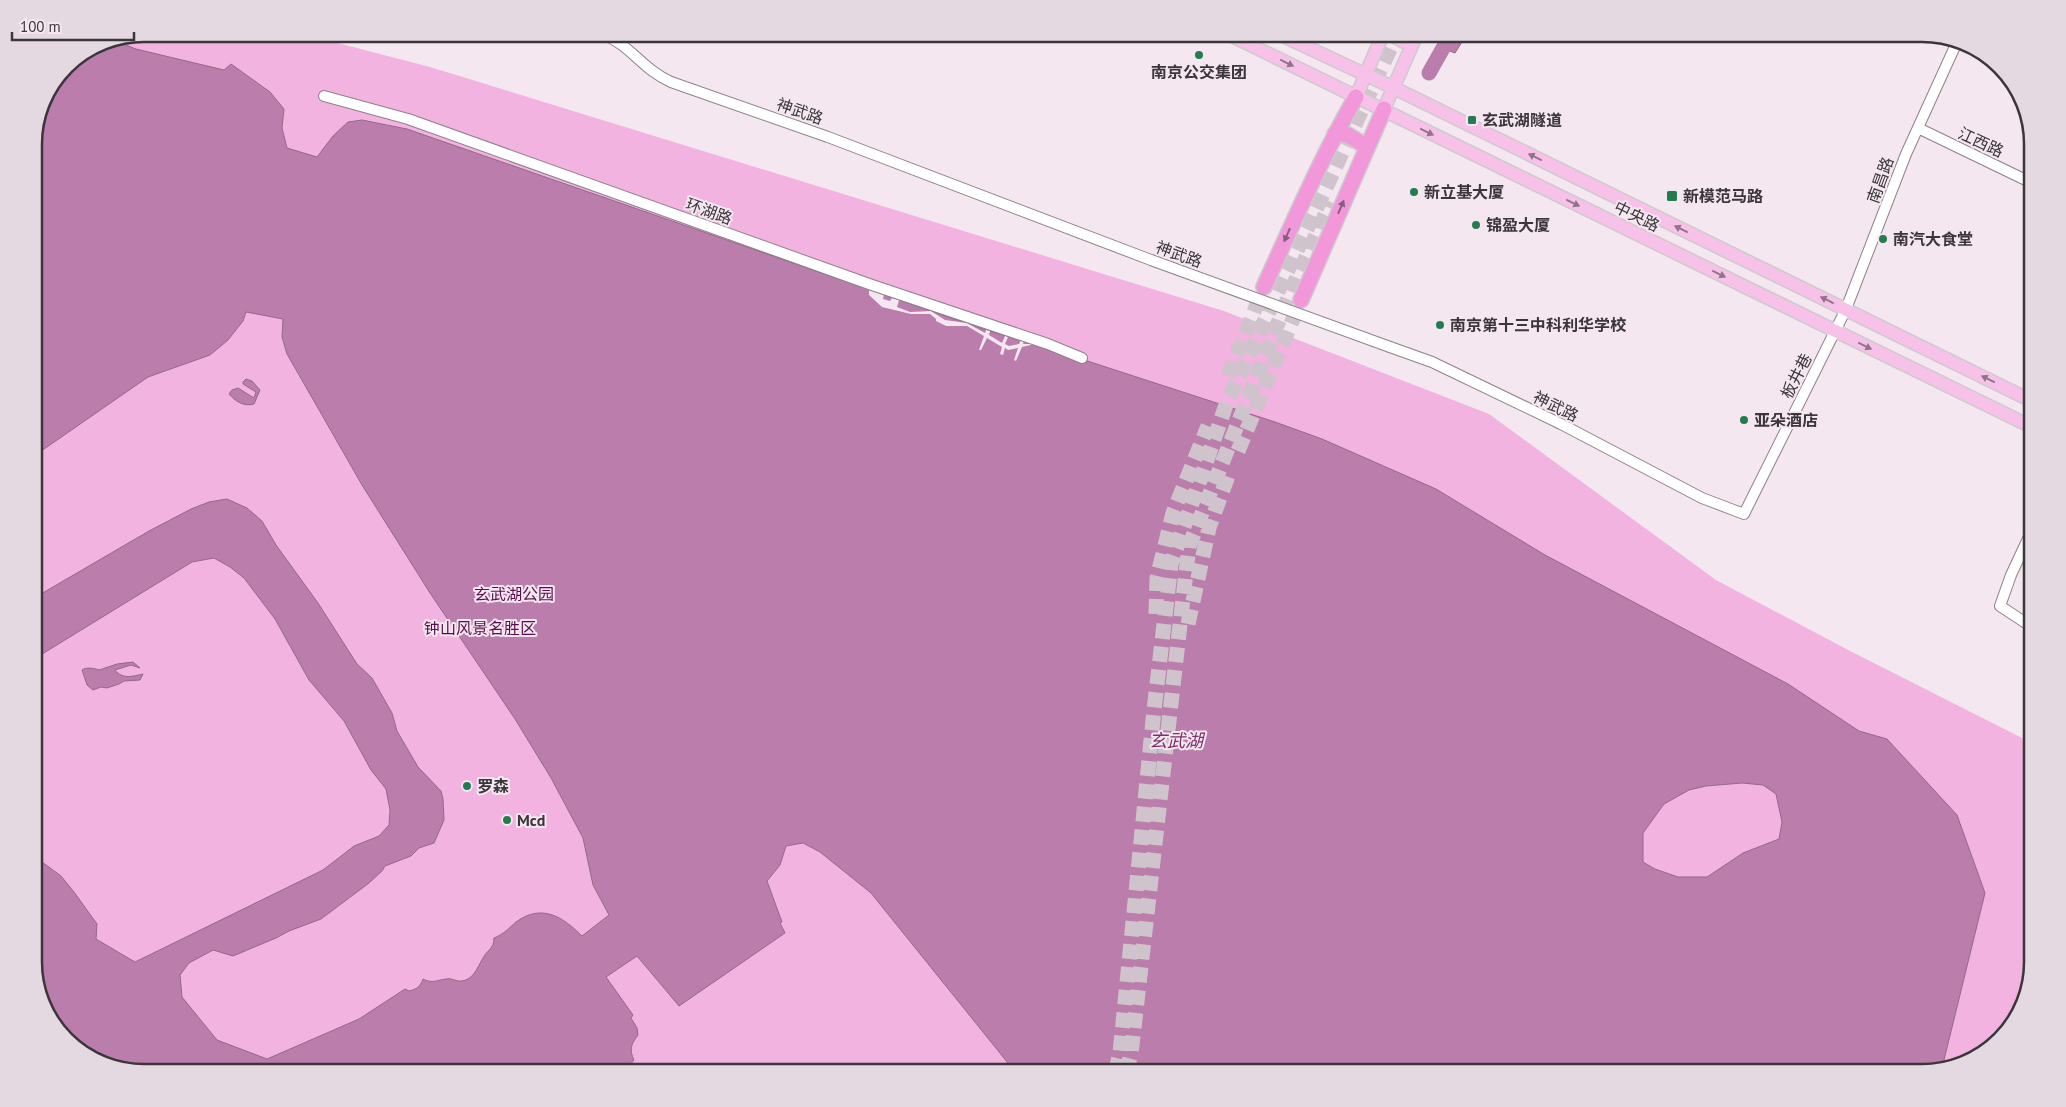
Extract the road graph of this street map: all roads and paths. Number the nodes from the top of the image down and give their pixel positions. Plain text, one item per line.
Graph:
1 (621, 42) edge
2 (1244, 42) edge
3 (1296, 42) edge
4 (1380, 42) edge
5 (1414, 42) edge
6 (1954, 48) edge
7 (1366, 76) junction
8 (1394, 88) junction
9 (324, 96) dead end
10 (1356, 97) junction
11 (1384, 109) junction
12 (1918, 128) junction
13 (1335, 134) junction
14 (1367, 147) junction
15 (2023, 178) edge
16 (1264, 288) tunnel mouth
17 (1301, 300) tunnel mouth
18 (1846, 309) junction
19 (1836, 331) junction
20 (1082, 358) dead end
21 (2023, 397) edge
22 (2023, 424) edge
23 (1744, 514) joint
24 (2023, 548) edge
25 (2024, 621) edge

1 - 23 street, 神武路, bridge
2 -> 10 main road, 中央路
3 - 7 main road, 中央路
4 - 7 main road
5 - 8 main road
6 - 12 street, 南昌路
7 - 8 main road, 中央路
7 - 10 main road
8 - 11 main road
18 -> 8 main road, 中央路
9 - 20 street, 环湖路
10 - 11 main road, 中央路
10 - 13 highway
11 - 14 highway
11 -> 19 main road, 中央路
12 - 15 street, 江西路
12 - 18 street, 南昌路
13 - 14 highway
13 -> 16 highway
17 -> 14 highway
18 - 19 street, 南昌路
21 -> 18 main road, 中央路
19 -> 22 main road, 中央路
19 - 23 street, 板井巷
24 - 25 street

